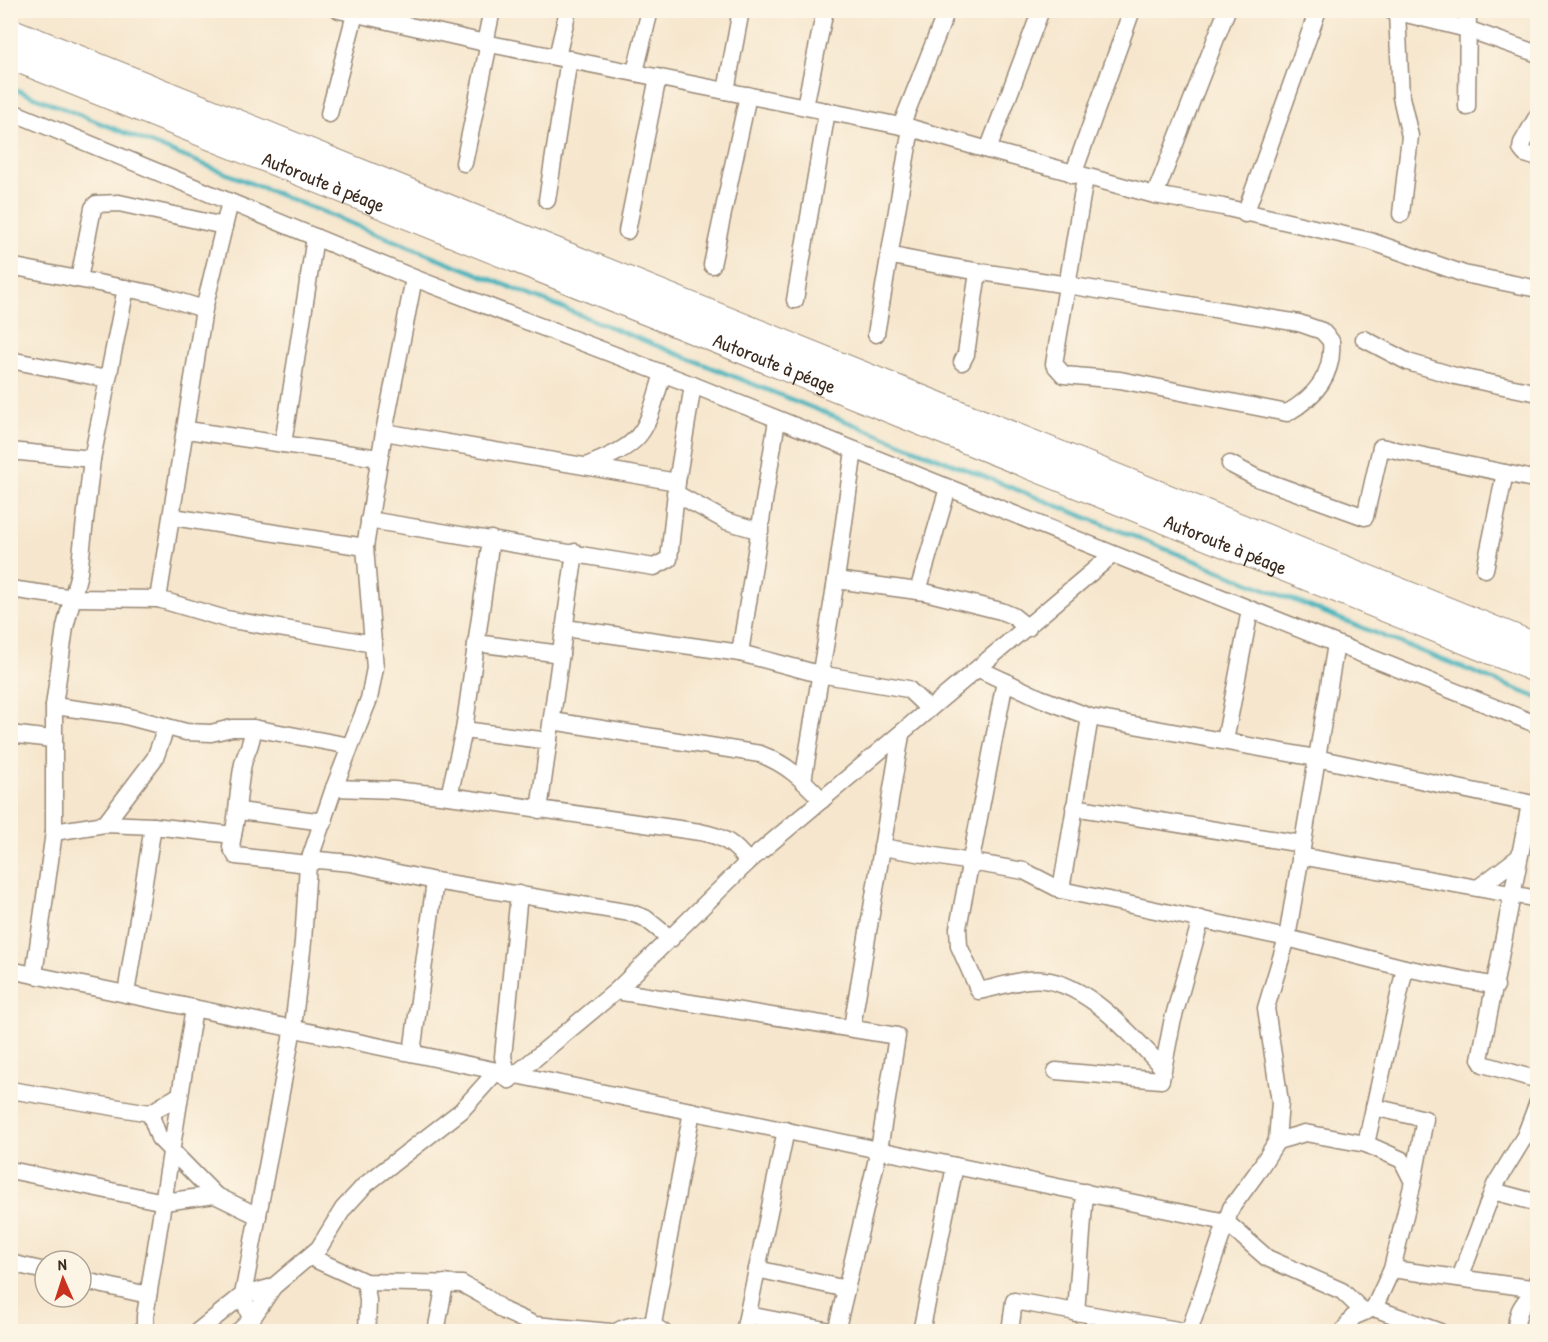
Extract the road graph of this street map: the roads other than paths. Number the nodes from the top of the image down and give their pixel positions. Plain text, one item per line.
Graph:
1 (492, 10) edge
2 (568, 10) edge
3 (650, 10) edge
4 (741, 10) edge
5 (825, 10) edge
6 (1041, 10) edge
7 (1132, 10) edge
8 (1227, 10) edge
9 (1318, 10) edge
10 (1468, 10) edge
11 (946, 11) edge
12 (1394, 11) edge
13 (347, 12) edge
14 (408, 18) edge
15 (1467, 29) junction
16 (10, 31) edge
17 (487, 43) junction
18 (1538, 54) edge
19 (10, 56) edge
20 (563, 58) junction
21 (635, 72) junction
22 (658, 77) junction
23 (726, 91) junction
24 (748, 95) junction
25 (805, 106) junction
26 (1467, 107) dead end
27 (10, 111) edge
28 (827, 111) junction
29 (329, 114) dead end
30 (1538, 115) edge
31 (906, 127) junction
32 (988, 150) junction
33 (1538, 158) edge
34 (464, 163) dead end
35 (1079, 176) junction
36 (1155, 195) junction
37 (547, 201) dead end
38 (230, 202) junction
39 (1245, 214) junction
40 (1401, 214) dead end
41 (224, 226) junction
42 (627, 231) dead end
43 (315, 237) junction
44 (890, 255) junction
45 (712, 265) dead end
46 (10, 266) edge
47 (978, 272) junction
48 (414, 278) junction
49 (79, 279) junction
50 (1067, 285) junction
51 (126, 288) junction
52 (1538, 289) edge
53 (795, 300) dead end
54 (204, 309) junction
55 (876, 334) dead end
56 (1364, 339) dead end
57 (10, 360) edge
58 (962, 362) dead end
59 (663, 374) junction
60 (107, 379) junction
61 (693, 385) junction
62 (1538, 393) edge
63 (777, 420) junction
64 (187, 430) junction
65 (384, 432) junction
66 (283, 444) junction
67 (854, 450) junction
68 (11, 453) edge
69 (379, 458) junction
70 (92, 459) junction
71 (1230, 464) dead end
72 (585, 466) junction
73 (1505, 473) junction
74 (1538, 480) edge
75 (676, 487) junction
76 (948, 488) junction
77 (173, 518) junction
78 (369, 520) junction
79 (760, 531) junction
80 (491, 539) junction
81 (365, 547) junction
82 (575, 552) junction
83 (1112, 555) junction
84 (1485, 569) dead end
85 (836, 580) junction
86 (10, 589) edge
87 (918, 591) junction
88 (74, 598) junction
89 (158, 599) junction
90 (1250, 610) junction
91 (565, 628) junction
92 (1028, 628) junction
93 (476, 643) junction
94 (374, 644) junction
95 (1336, 644) junction
96 (1538, 647) edge
97 (740, 653) junction
98 (561, 654) junction
99 (979, 669) junction
100 (1538, 670) edge
101 (819, 674) junction
102 (1005, 681) junction
103 (54, 706) junction
104 (929, 709) junction
105 (1090, 717) junction
106 (552, 721) junction
107 (1538, 725) edge
108 (166, 728) junction
109 (253, 728) junction
110 (464, 730) junction
111 (10, 734) edge
112 (901, 735) junction
113 (52, 739) junction
114 (549, 741) junction
115 (1225, 741) junction
116 (350, 746) junction
117 (1316, 758) junction
118 (803, 781) junction
119 (334, 788) junction
120 (449, 796) junction
121 (822, 800) junction
122 (1534, 805) edge
123 (1074, 807) junction
124 (539, 810) junction
125 (239, 811) junction
126 (324, 822) junction
127 (105, 824) junction
128 (153, 826) junction
129 (54, 832) junction
130 (233, 835) junction
131 (882, 848) junction
132 (1301, 850) junction
133 (1519, 857) junction
134 (748, 862) junction
135 (970, 863) junction
136 (308, 864) junction
137 (435, 881) junction
138 (1478, 888) junction
139 (1061, 890) junction
140 (519, 894) junction
141 (1511, 894) junction
142 (1538, 899) edge
143 (1201, 919) junction
144 (1287, 938) junction
145 (671, 939) junction
146 (1405, 968) junction
147 (10, 970) edge
148 (34, 975) junction
149 (1496, 986) junction
150 (616, 991) junction
151 (126, 994) junction
152 (194, 1008) junction
153 (852, 1027) junction
154 (293, 1028) junction
155 (412, 1053) junction
156 (1163, 1068) junction
157 (1056, 1071) dead end
158 (507, 1074) junction
159 (1538, 1080) edge
160 (10, 1090) edge
161 (178, 1096) junction
162 (1538, 1102) edge
163 (1374, 1107) junction
164 (692, 1111) junction
165 (150, 1113) junction
166 (786, 1130) junction
167 (1277, 1141) junction
168 (1366, 1144) junction
169 (879, 1150) junction
170 (171, 1152) junction
171 (955, 1166) junction
172 (10, 1170) edge
173 (1413, 1182) junction
174 (1493, 1191) junction
175 (1084, 1192) junction
176 (215, 1195) junction
177 (164, 1202) junction
178 (1538, 1203) edge
179 (258, 1216) junction
180 (1226, 1221) junction
181 (310, 1257) junction
182 (10, 1263) edge
183 (33, 1268) edge
184 (757, 1269) junction
185 (1392, 1269) junction
186 (1460, 1278) junction
187 (365, 1282) junction
188 (93, 1283) edge
189 (445, 1283) junction
190 (1537, 1286) edge
191 (273, 1287) junction
192 (846, 1289) junction
193 (148, 1295) junction
194 (243, 1295) junction
195 (1369, 1310) junction
196 (1076, 1313) junction
197 (746, 1323) edge
198 (1100, 1325) edge
199 (250, 1326) edge
200 (531, 1328) edge
201 (658, 1328) edge
202 (145, 1332) edge
203 (197, 1332) edge
204 (238, 1332) edge
205 (367, 1332) edge
206 (436, 1332) edge
207 (610, 1332) edge
208 (616, 1332) edge
209 (836, 1332) edge
210 (921, 1332) edge
211 (1010, 1332) edge
212 (1189, 1332) edge
213 (1343, 1332) edge
214 (1440, 1332) edge
215 (1516, 1332) edge

1 - 17 street
2 - 20 street
3 - 21 street
4 - 23 street
5 - 25 street
6 - 32 street
7 - 35 street
8 - 36 street
9 - 39 street
10 - 15 street
11 - 31 street
12 - 15 street
12 - 40 street
13 - 14 street
13 - 29 street
14 - 17 street
15 - 18 street
15 - 26 street
16 - 96 highway
17 - 20 street
17 - 34 street
19 - 100 highway, Autoroute à péage
20 - 21 street
20 - 37 street
21 - 22 street
22 - 23 street
22 - 42 street
23 - 24 street
24 - 25 street
24 - 45 street
25 - 28 street
27 - 38 street
28 - 31 street
28 - 53 street
30 - 33 street
31 - 32 street
31 - 44 street
32 - 35 street
35 - 36 street
35 - 50 street
36 - 39 street
38 - 41 street
38 - 43 street
39 - 52 street
41 - 49 street
41 - 54 street
43 - 48 street
43 - 66 street
44 - 47 street
44 - 55 street
46 - 49 street
47 - 50 street
47 - 58 street
48 - 59 street
48 - 65 street
49 - 51 street
50 - 50 street
51 - 54 street
51 - 60 street
54 - 64 street
56 - 62 street
57 - 60 street
59 - 61 street
59 - 72 street
60 - 70 street
61 - 63 street
61 - 75 street
63 - 67 street
63 - 79 street
64 - 66 street
64 - 77 street
65 - 69 street
65 - 72 street
66 - 69 street
67 - 76 street
67 - 85 street
68 - 70 street
69 - 78 street
70 - 88 street
71 - 73 street
72 - 75 street
73 - 74 street
73 - 84 street
75 - 79 street
75 - 82 street
76 - 83 street
76 - 87 street
77 - 81 street
77 - 89 street
78 - 80 street
78 - 81 street
79 - 97 street
80 - 82 street
80 - 93 street
81 - 94 street
82 - 91 street
83 - 90 street
83 - 92 street
85 - 87 street
85 - 101 street
86 - 88 street
87 - 92 street
88 - 89 street
88 - 103 street
89 - 94 street
90 - 95 street
90 - 115 street
91 - 97 street
91 - 98 street
92 - 99 street
93 - 98 street
93 - 110 street
94 - 116 street
95 - 107 street
95 - 117 street
97 - 101 street
98 - 106 street
99 - 102 street
99 - 104 street
101 - 104 street
101 - 118 street
102 - 105 street
102 - 135 street
103 - 108 street
103 - 113 street
104 - 112 street
105 - 115 street
105 - 123 street
106 - 114 street
106 - 118 street
108 - 109 street
108 - 127 street
109 - 116 street
109 - 125 street
110 - 114 street
110 - 120 street
111 - 113 street
112 - 121 street
112 - 131 street
113 - 129 street
114 - 124 street
115 - 117 street
116 - 119 street
117 - 122 street
117 - 132 street
118 - 121 street
119 - 120 street
119 - 126 street
120 - 124 street
121 - 134 street
122 - 133 street
123 - 132 street
123 - 139 street
124 - 134 street
125 - 126 street
125 - 130 street
126 - 136 street
127 - 128 street
127 - 129 street
128 - 130 street
128 - 151 street
129 - 148 street
130 - 136 street
131 - 135 street
131 - 153 street
132 - 138 street
132 - 144 street
133 - 138 street
133 - 141 street
134 - 145 street
135 - 139 street
135 - 156 street
136 - 137 street
136 - 154 street
137 - 140 street
137 - 155 street
138 - 141 street
139 - 143 street
140 - 145 street
140 - 158 street
141 - 142 street
141 - 149 street
143 - 144 street
143 - 156 street
144 - 146 street
144 - 167 street
145 - 150 street
146 - 149 street
146 - 163 street
147 - 148 street
148 - 151 street
149 - 159 street
150 - 153 street
150 - 158 street
151 - 152 street
152 - 154 street
152 - 161 street
153 - 169 street
154 - 155 street
154 - 179 street
155 - 158 street
156 - 157 street
158 - 164 street
158 - 181 street
160 - 165 street
161 - 165 street
161 - 170 street
162 - 174 street
163 - 168 street
163 - 173 street
164 - 166 street
164 - 201 street
165 - 170 street
166 - 169 street
166 - 184 street
167 - 168 street
167 - 180 street
168 - 173 street
169 - 171 street
169 - 192 street
170 - 176 street
170 - 177 street
171 - 175 street
171 - 210 street
172 - 177 street
173 - 185 street
174 - 178 street
174 - 186 street
175 - 180 street
175 - 196 street
176 - 177 street
176 - 179 street
177 - 193 street
179 - 194 street
180 - 195 street
180 - 212 street
181 - 187 street
181 - 191 street
182 - 183 street
184 - 192 street
184 - 197 street
185 - 186 street
185 - 195 street
186 - 190 street
187 - 189 street
187 - 205 street
188 - 193 street
189 - 200 street
189 - 206 street
190 - 215 street
191 - 194 street
191 - 199 street
192 - 209 street
193 - 202 street
194 - 199 street
194 - 203 street
195 - 213 street
195 - 214 street
196 - 198 street
196 - 211 street
197 - 209 street
198 - 212 street
199 - 204 street
200 - 207 street
201 - 208 street

